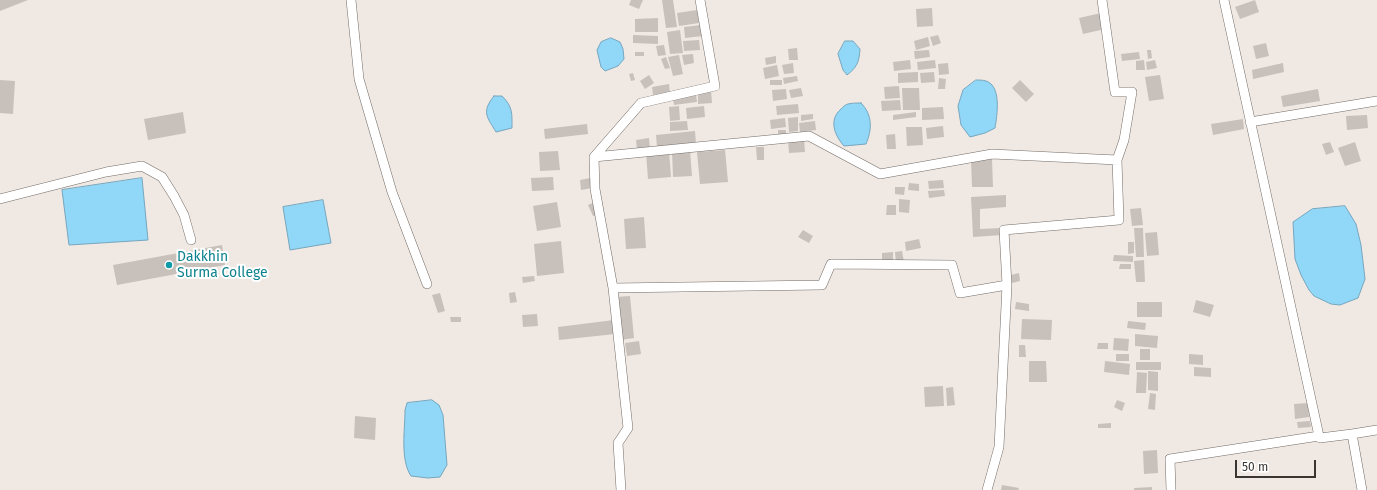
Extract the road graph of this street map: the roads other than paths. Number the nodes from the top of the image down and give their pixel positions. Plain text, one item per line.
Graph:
1 (351, 0) edge
2 (700, 0) edge
3 (1102, 0) edge
4 (1224, 0) edge
5 (1377, 101) edge
6 (1250, 122) junction
7 (594, 157) junction
8 (1117, 160) junction
9 (0, 199) edge
10 (191, 240) dead end
11 (427, 284) dead end
12 (1006, 285) junction
13 (613, 288) junction
14 (1377, 430) edge
15 (1352, 434) junction
16 (1319, 436) junction
17 (621, 490) edge
18 (987, 490) edge
19 (1171, 490) edge
20 (1362, 490) edge

1 - 11 street
2 - 7 street
3 - 8 street
4 - 6 street
5 - 6 street
6 - 16 street
7 - 8 street
7 - 13 street
8 - 12 street
9 - 10 street
12 - 13 street
12 - 18 street
13 - 17 street
14 - 15 street
15 - 16 street
15 - 20 street
16 - 19 street

